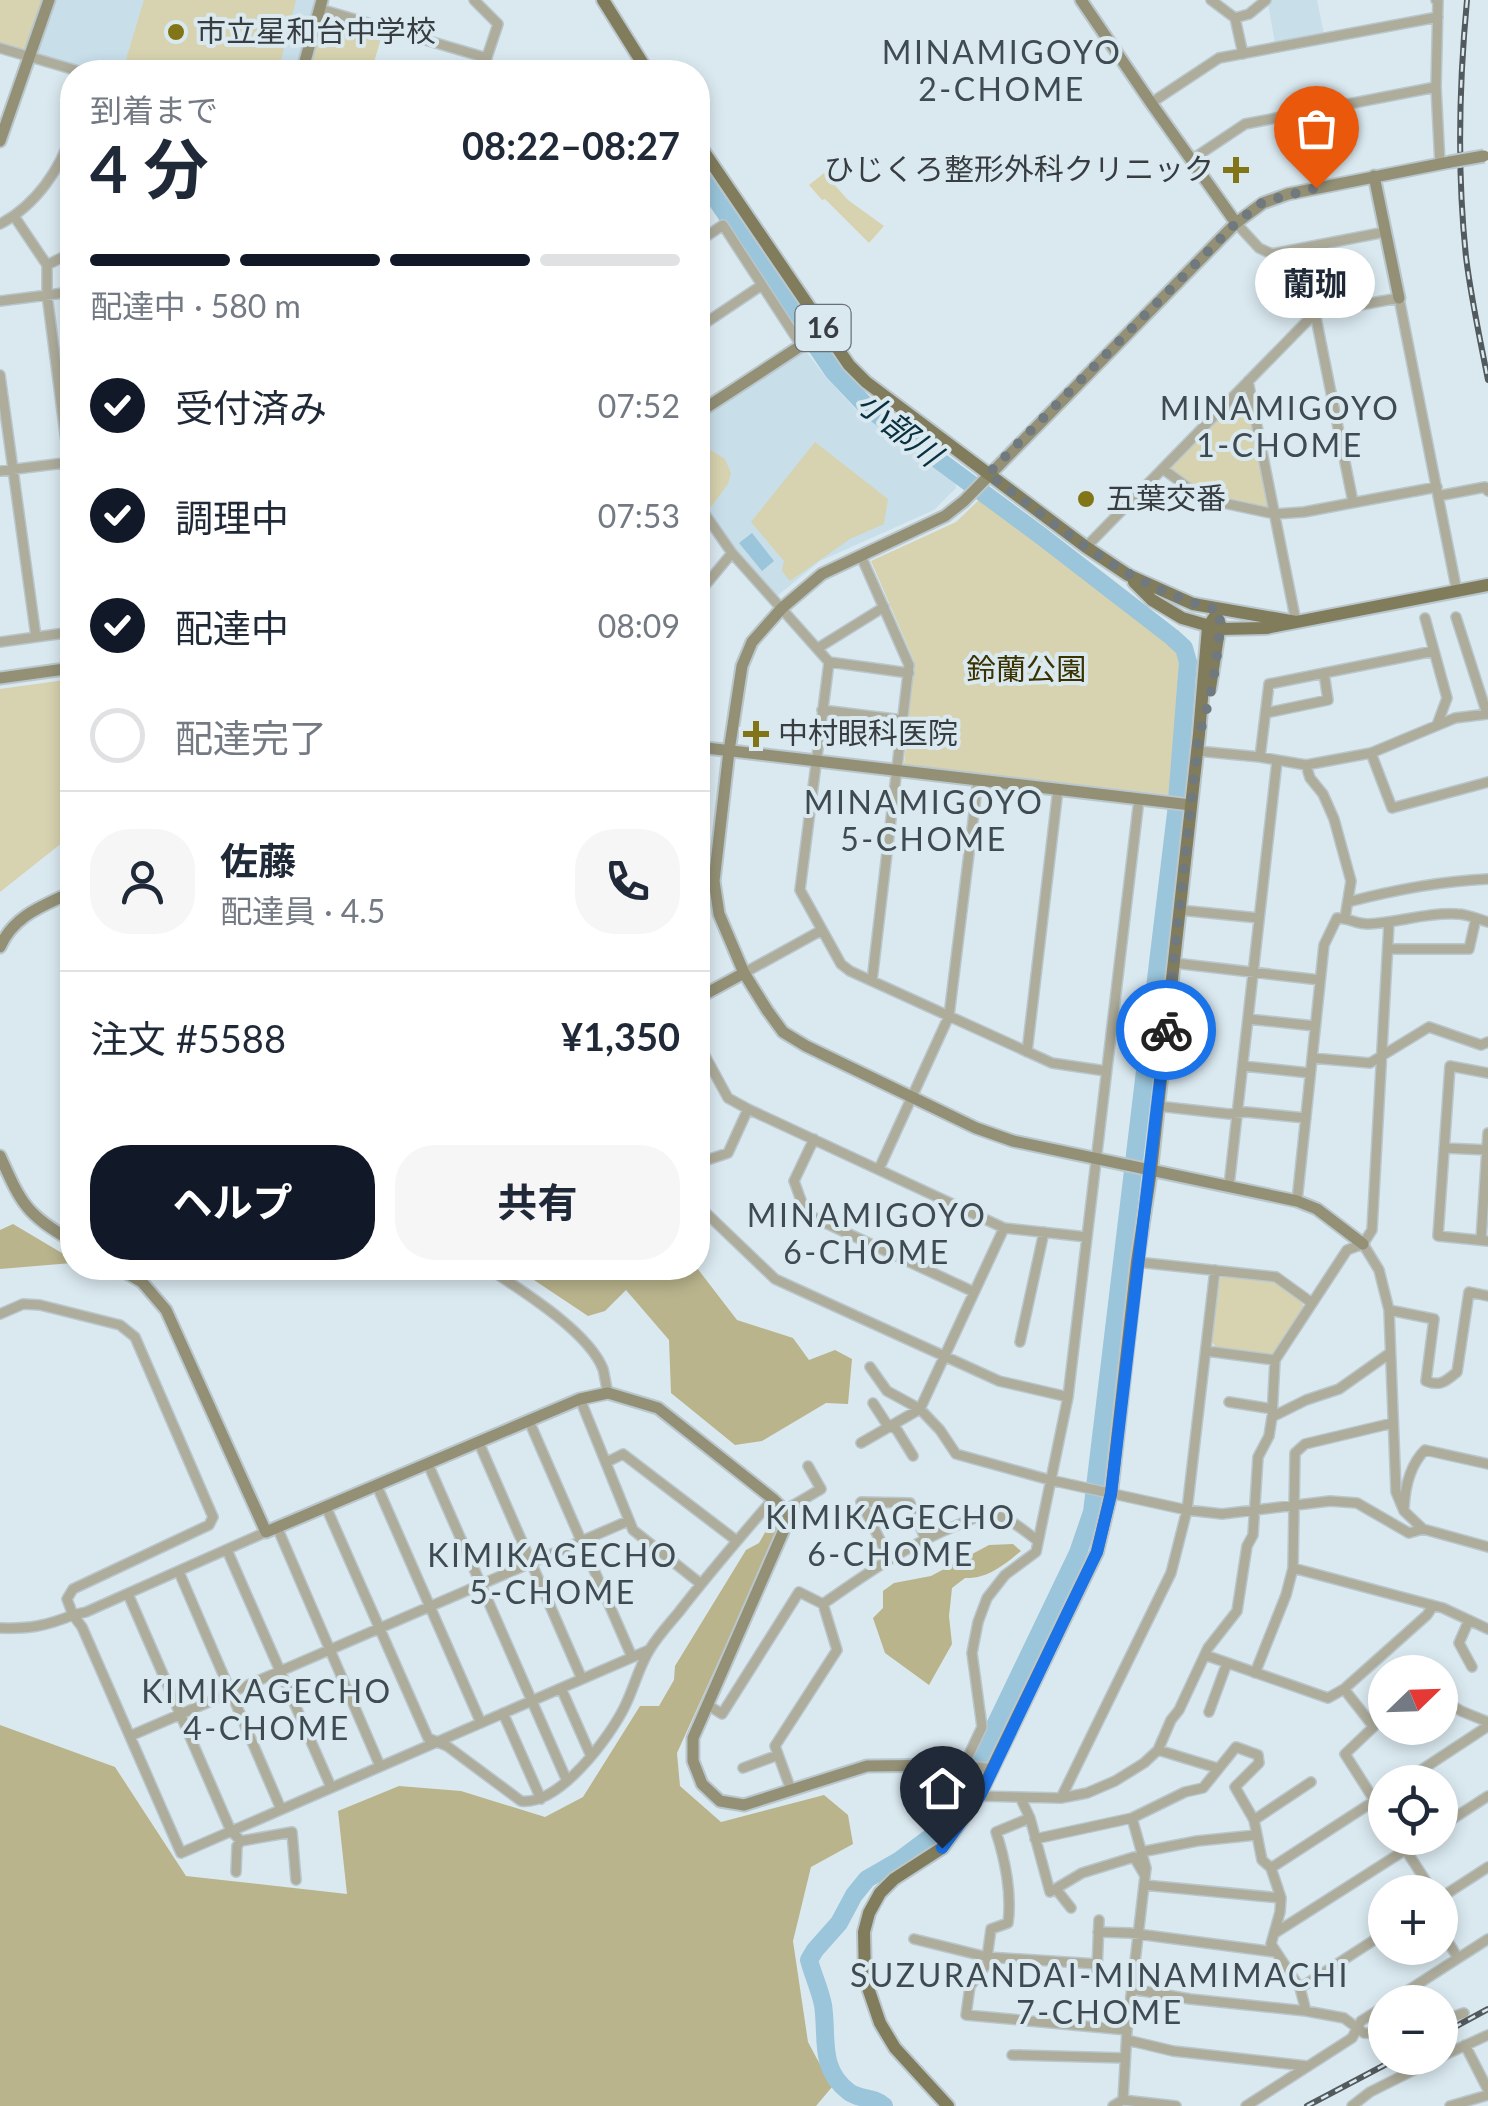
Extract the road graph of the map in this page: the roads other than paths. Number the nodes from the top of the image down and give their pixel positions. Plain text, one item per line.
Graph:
1 (49, 0) edge
2 (474, 0) edge
3 (603, 0) edge
4 (612, 0) edge
5 (1081, 0) edge
6 (1211, 0) edge
7 (1266, 0) edge
8 (1436, 0) edge
9 (321, 4) edge
10 (1438, 17) junction
11 (1235, 18) junction
12 (618, 25) junction
13 (0, 48) edge
14 (1243, 54) junction
15 (31, 56) junction
16 (487, 58) joint
17 (305, 60) edge
18 (640, 60) edge
19 (60, 65) edge
20 (1436, 87) junction
21 (1151, 103) junction
22 (0, 141) edge
23 (1486, 155) edge
24 (1191, 160) junction
25 (60, 161) edge
26 (710, 162) edge
27 (1445, 163) junction
28 (1374, 176) junction
29 (14, 216) junction
30 (1236, 223) junction
31 (0, 224) edge
32 (1385, 232) junction
33 (710, 234) edge
34 (60, 259) edge
35 (48, 265) junction
36 (762, 285) junction
37 (60, 293) edge
38 (47, 295) junction
39 (1399, 298) junction
40 (0, 301) edge
41 (1315, 314) junction
42 (710, 320) edge
43 (821, 332) junction
44 (801, 345) junction
45 (0, 375) edge
46 (1248, 381) junction
47 (60, 385) edge
48 (710, 405) edge
49 (60, 464) edge
50 (1163, 469) junction
51 (13, 470) junction
52 (0, 472) edge
53 (986, 478) junction
54 (1437, 491) junction
55 (1488, 491) edge
56 (1353, 502) junction
57 (1275, 514) junction
58 (710, 521) edge
59 (1086, 547) junction
60 (732, 553) junction
61 (861, 556) junction
62 (1128, 575) junction
63 (710, 580) edge
64 (1488, 585) edge
65 (1457, 592) junction
66 (884, 607) junction
67 (782, 608) junction
68 (1220, 610) junction
69 (1456, 617) dead end
70 (1425, 618) dead end
71 (1296, 622) junction
72 (1214, 628) junction
73 (60, 634) edge
74 (36, 637) junction
75 (0, 642) edge
76 (818, 648) junction
77 (1434, 651) junction
78 (829, 662) junction
79 (60, 670) edge
80 (908, 673) junction
81 (1324, 673) junction
82 (0, 678) edge
83 (822, 710) junction
84 (1266, 713) junction
85 (1487, 714) edge
86 (903, 720) junction
87 (1437, 725) junction
88 (901, 735) junction
89 (943, 738) dead end
90 (710, 748) edge
91 (729, 751) junction
92 (1197, 751) junction
93 (1372, 753) junction
94 (1260, 757) junction
95 (815, 759) junction
96 (1277, 762) junction
97 (1306, 764) junction
98 (897, 770) junction
99 (978, 780) junction
100 (1488, 782) edge
101 (1058, 789) junction
102 (1139, 800) junction
103 (1188, 804) junction
104 (1488, 880) edge
105 (60, 898) edge
106 (1348, 902) junction
107 (1180, 910) junction
108 (1258, 918) junction
109 (1345, 918) junction
110 (1476, 918) junction
111 (1488, 922) edge
112 (1390, 923) junction
113 (822, 930) junction
114 (0, 947) edge
115 (1388, 949) junction
116 (1174, 963) junction
117 (744, 972) junction
118 (1252, 972) junction
119 (1320, 980) junction
120 (872, 981) junction
121 (710, 991) edge
122 (949, 1016) junction
123 (1248, 1019) junction
124 (1315, 1026) junction
125 (1488, 1042) edge
126 (1027, 1052) junction
127 (1380, 1057) junction
128 (1312, 1058) junction
129 (710, 1064) edge
130 (1243, 1066) junction
131 (1106, 1070) junction
132 (1310, 1072) junction
133 (1488, 1073) edge
134 (913, 1098) junction
135 (1156, 1106) junction
136 (748, 1108) junction
137 (1237, 1113) junction
138 (1306, 1118) junction
139 (1488, 1133) edge
140 (814, 1139) junction
141 (1444, 1148) junction
142 (1487, 1150) edge
143 (0, 1156) edge
144 (710, 1159) edge
145 (1098, 1160) junction
146 (879, 1169) junction
147 (1145, 1169) junction
148 (1229, 1186) junction
149 (1297, 1201) junction
150 (710, 1218) edge
151 (1004, 1228) junction
152 (1044, 1232) junction
153 (60, 1234) edge
154 (1087, 1237) junction
155 (1484, 1241) edge
156 (1364, 1244) junction
157 (1138, 1262) junction
158 (1216, 1270) junction
159 (139, 1280) edge
160 (506, 1280) edge
161 (974, 1292) junction
162 (1488, 1296) edge
163 (1312, 1303) junction
164 (1389, 1310) junction
165 (0, 1314) edge
166 (1020, 1342) dead end
167 (1206, 1351) junction
168 (1390, 1354) junction
169 (945, 1356) junction
170 (1275, 1360) junction
171 (870, 1367) dead end
172 (608, 1393) junction
173 (1068, 1397) junction
174 (580, 1398) junction
175 (1229, 1402) dead end
176 (873, 1403) dead end
177 (920, 1410) junction
178 (1273, 1413) junction
179 (529, 1421) junction
180 (1393, 1423) junction
181 (892, 1426) junction
182 (479, 1443) junction
183 (861, 1443) dead end
184 (913, 1456) dead end
185 (606, 1462) junction
186 (428, 1464) junction
187 (1488, 1464) edge
188 (808, 1466) dead end
189 (1050, 1480) junction
190 (377, 1486) junction
191 (1106, 1492) junction
192 (773, 1498) junction
193 (1294, 1505) junction
194 (326, 1507) junction
195 (1187, 1510) junction
196 (1253, 1511) junction
197 (1404, 1511) junction
198 (790, 1516) junction
199 (628, 1521) junction
200 (271, 1530) junction
201 (1423, 1530) junction
202 (925, 1538) junction
203 (1038, 1540) junction
204 (581, 1541) junction
205 (737, 1542) junction
206 (1488, 1547) edge
207 (227, 1550) junction
208 (889, 1558) junction
209 (531, 1562) junction
210 (1293, 1568) junction
211 (179, 1572) junction
212 (481, 1584) junction
213 (701, 1584) junction
214 (128, 1594) junction
215 (823, 1604) junction
216 (1433, 1606) junction
217 (431, 1607) junction
218 (73, 1615) junction
219 (1468, 1620) junction
220 (0, 1628) edge
221 (379, 1628) junction
222 (1488, 1629) edge
223 (330, 1648) junction
224 (649, 1650) junction
225 (1206, 1655) junction
226 (632, 1657) junction
227 (1227, 1662) junction
228 (1472, 1667) dead end
229 (280, 1671) junction
230 (1254, 1673) junction
231 (582, 1679) junction
232 (561, 1688) junction
233 (1344, 1689) junction
234 (230, 1693) junction
235 (532, 1700) junction
236 (708, 1705) junction
237 (1458, 1709) edge
238 (1210, 1712) dead end
239 (503, 1713) junction
240 (180, 1714) junction
241 (1368, 1720) edge
242 (481, 1723) junction
243 (1488, 1724) edge
244 (1368, 1731) edge
245 (130, 1736) junction
246 (436, 1742) junction
247 (1158, 1750) junction
248 (778, 1755) junction
249 (590, 1756) junction
250 (964, 1764) junction
251 (1428, 1765) edge
252 (380, 1766) junction
253 (743, 1768) dead end
254 (987, 1768) junction
255 (1217, 1768) junction
256 (567, 1781) junction
257 (1311, 1782) dead end
258 (331, 1787) junction
259 (792, 1790) junction
260 (1368, 1790) edge
261 (980, 1796) junction
262 (1488, 1796) edge
263 (1020, 1798) junction
264 (1061, 1798) junction
265 (541, 1799) junction
266 (1368, 1806) edge
267 (281, 1809) junction
268 (1458, 1815) edge
269 (1030, 1818) junction
270 (1132, 1818) junction
271 (1254, 1820) junction
272 (231, 1831) junction
273 (1256, 1835) junction
274 (1035, 1840) junction
275 (241, 1841) junction
276 (1141, 1852) junction
277 (1398, 1855) edge
278 (1488, 1866) edge
279 (1272, 1868) junction
280 (236, 1872) dead end
281 (296, 1880) dead end
282 (1144, 1880) junction
283 (1458, 1886) edge
284 (1056, 1889) junction
285 (1280, 1898) junction
286 (1071, 1908) dead end
287 (1099, 1920) dead end
288 (1098, 1932) junction
289 (1273, 1934) junction
290 (1138, 1936) junction
291 (1488, 1938) edge
292 (914, 1939) dead end
293 (1368, 1944) edge
294 (1275, 1952) junction
295 (987, 1958) junction
296 (1458, 1958) edge
297 (1447, 1965) edge
298 (1417, 1985) edge
299 (1300, 1988) junction
300 (1132, 1989) junction
301 (1306, 2010) junction
302 (1464, 2013) dead end
303 (1458, 2015) edge
304 (1368, 2017) edge
305 (1356, 2028) junction
306 (1368, 2034) edge
307 (1127, 2035) junction
308 (1488, 2035) edge
309 (1465, 2045) junction
310 (1458, 2048) edge
311 (1012, 2055) dead end
312 (1126, 2058) junction
313 (1307, 2066) junction
314 (1404, 2075) edge
315 (1488, 2092) edge
316 (1118, 2103) edge
317 (1358, 2105) edge
318 (948, 2106) edge
319 (1176, 2106) edge
320 (1246, 2106) edge
321 (1450, 2106) edge

1 - 15 street
2 - 16 street
3 - 12 main road
4 - 12 main road
5 - 21 street
6 - 11 street
7 - 11 street
8 - 10 street
9 - 16 street
9 - 17 street
10 - 14 street
10 - 20 street
11 - 14 street
12 - 18 main road
13 - 15 street
14 - 21 street
15 - 19 street
15 - 22 street
20 - 24 street
20 - 27 street
21 - 24 street
23 - 27 street, bridge
24 - 30 street
25 - 29 street
26 - 43 main road, 16
27 - 28 street
28 - 30 street
28 - 32 street
29 - 31 street
29 - 35 street
30 - 32 street
30 - 53 street
32 - 39 street
33 - 36 street
34 - 35 street
35 - 38 street
36 - 42 street
36 - 44 street
37 - 38 street
38 - 40 street
38 - 47 street
39 - 41 street
39 - 54 street
41 - 46 street
41 - 56 street
43 - 44 street
43 - 53 main road, 16
44 - 48 street
45 - 51 street
46 - 50 street
46 - 57 street
49 - 51 street
50 - 57 street
50 - 59 street
51 - 52 street
51 - 74 street
53 - 59 main road, 16
53 - 61 street
54 - 55 street
54 - 56 street
54 - 65 street
56 - 57 street
57 - 71 street
58 - 60 street
59 - 62 main road, 16
60 - 63 street
60 - 67 street
61 - 66 street
61 - 67 street
62 - 68 main road, 16
62 - 72 main road, 16
64 - 65 main road, 16
65 - 71 main road, 16
66 - 76 street
66 - 80 street
67 - 76 street
67 - 91 street
68 - 71 main road, 16
68 - 72 main road
69 - 85 street
70 - 77 street
71 - 72 main road, 16
72 - 92 main road
73 - 74 street
74 - 75 street
76 - 78 street
77 - 81 street
77 - 87 street
78 - 80 street
78 - 83 street
79 - 82 street
80 - 86 street
81 - 84 street
81 - 84 street
83 - 86 street
83 - 95 street
84 - 94 street
85 - 87 street
86 - 88 street
87 - 93 street
88 - 89 street
88 - 98 street
90 - 91 street
91 - 95 street
91 - 117 street
92 - 94 street
92 - 103 main road
93 - 97 street
93 - 100 street
94 - 96 street
95 - 98 street
95 - 113 street
96 - 97 street
96 - 108 street
97 - 106 street
98 - 99 street
98 - 120 street
99 - 101 street
99 - 122 street
101 - 102 street
101 - 126 street
102 - 103 street
102 - 131 street
103 - 107 main road
104 - 106 street
105 - 114 street
106 - 109 street
107 - 108 street
107 - 116 main road
108 - 118 street
109 - 112 street
109 - 119 street
110 - 111 street
110 - 112 street
110 - 115 street
112 - 115 street
113 - 117 street
113 - 120 street
115 - 127 street
116 - 118 street
116 - 135 main road
117 - 121 street
117 - 134 street
118 - 119 street
118 - 123 street
119 - 124 street
120 - 122 street
122 - 126 street
122 - 134 street
123 - 124 street
123 - 130 street
124 - 128 street
125 - 127 street
126 - 131 street
127 - 128 street
127 - 156 street
128 - 132 street
129 - 136 street
130 - 132 street
130 - 137 street
131 - 145 street
132 - 138 street
133 - 141 street
134 - 145 street
134 - 146 street
135 - 137 street
135 - 147 main road
136 - 140 street
136 - 144 street
137 - 138 street
137 - 148 street
138 - 149 street
139 - 142 street
140 - 146 street
140 - 161 street
141 - 142 street
141 - 155 street
142 - 155 street
143 - 153 street
145 - 147 street
145 - 154 street
146 - 151 street
147 - 148 street
147 - 157 main road
148 - 149 street
149 - 156 street
150 - 169 street
151 - 152 street
151 - 161 street
152 - 154 street
152 - 166 street
154 - 173 street
156 - 163 street
156 - 164 street
157 - 158 street
157 - 191 main road
158 - 163 street
158 - 167 street
159 - 200 street
160 - 172 street
161 - 169 street
162 - 164 street
163 - 170 street
164 - 168 street
165 - 218 street
167 - 170 street
167 - 195 street
168 - 178 street
168 - 180 street
169 - 173 street
169 - 177 street
170 - 178 street
171 - 177 street
172 - 174 street
172 - 192 street
173 - 189 street
174 - 179 street
174 - 185 street
175 - 178 street
176 - 181 street
177 - 181 street
177 - 189 street
178 - 196 street
179 - 182 street
179 - 204 street
180 - 193 street
180 - 197 street
181 - 183 street
181 - 184 street
182 - 186 street
182 - 209 street
185 - 199 street
185 - 205 street
186 - 190 street
186 - 212 street
187 - 197 street
188 - 198 street
189 - 191 street
189 - 203 street
190 - 194 street
190 - 217 street
191 - 195 street
191 - 254 main road
192 - 198 street
192 - 205 street
193 - 196 street
193 - 201 street
193 - 210 street
194 - 200 street
194 - 221 street
195 - 196 street
195 - 264 street
196 - 225 street
197 - 201 street
198 - 236 street
199 - 204 street
199 - 213 street
200 - 207 street
200 - 223 street
201 - 206 street
202 - 203 street
202 - 208 street
202 - 208 street
203 - 250 street
204 - 209 street
204 - 226 street
205 - 213 street
207 - 211 street
207 - 229 street
208 - 215 street
209 - 212 street
209 - 231 street
210 - 216 street
210 - 230 street
211 - 214 street
211 - 234 street
212 - 217 street
212 - 235 street
213 - 224 street
214 - 218 street
214 - 240 street
215 - 236 street
215 - 248 street
216 - 219 street
216 - 233 street
217 - 221 street
217 - 242 street
218 - 220 street
218 - 245 street
219 - 222 street
219 - 228 street
221 - 223 street
221 - 246 street
223 - 229 street
223 - 252 street
224 - 226 street
224 - 249 street
225 - 227 street
225 - 247 street
226 - 231 street
227 - 230 street
227 - 238 street
229 - 234 street
229 - 258 street
230 - 233 street
231 - 232 street
232 - 235 street
232 - 249 street
233 - 241 street
234 - 240 street
234 - 267 street
235 - 239 street
235 - 256 street
236 - 259 street
237 - 243 street
239 - 242 street
239 - 265 street
240 - 245 street
240 - 272 street
242 - 246 street
243 - 251 street
244 - 260 street
245 - 272 street
246 - 252 street
246 - 265 street
247 - 255 street
247 - 264 street
248 - 253 street
248 - 259 street
249 - 256 street
250 - 254 street
250 - 259 street
252 - 258 street
254 - 261 main road
255 - 270 street
255 - 271 street
256 - 265 street
257 - 271 street
258 - 267 street
261 - 263 street
261 - 318 main road
262 - 268 street
263 - 264 street
263 - 269 street
266 - 279 street
267 - 272 street
269 - 274 street
269 - 295 street
270 - 274 street
270 - 276 street
271 - 273 street
272 - 275 street
273 - 276 street
273 - 279 street
274 - 284 street
275 - 280 street
275 - 281 street
276 - 282 street
277 - 289 street
278 - 283 street
279 - 285 street
282 - 284 street
282 - 285 street
282 - 290 street
284 - 286 street
285 - 289 street
287 - 288 street
288 - 290 street
288 - 295 street
289 - 294 street
290 - 294 street
290 - 300 street
291 - 296 street
292 - 295 street
293 - 299 street
294 - 299 street
295 - 307 street
297 - 298 street
299 - 301 street
300 - 301 street
300 - 307 street
301 - 305 street
302 - 303 street
304 - 305 street
305 - 306 street
305 - 313 street
307 - 312 street
307 - 313 street
308 - 309 street
309 - 310 street
309 - 315 street
311 - 312 street
312 - 316 street
313 - 320 street
314 - 317 street
315 - 321 street
316 - 319 street

